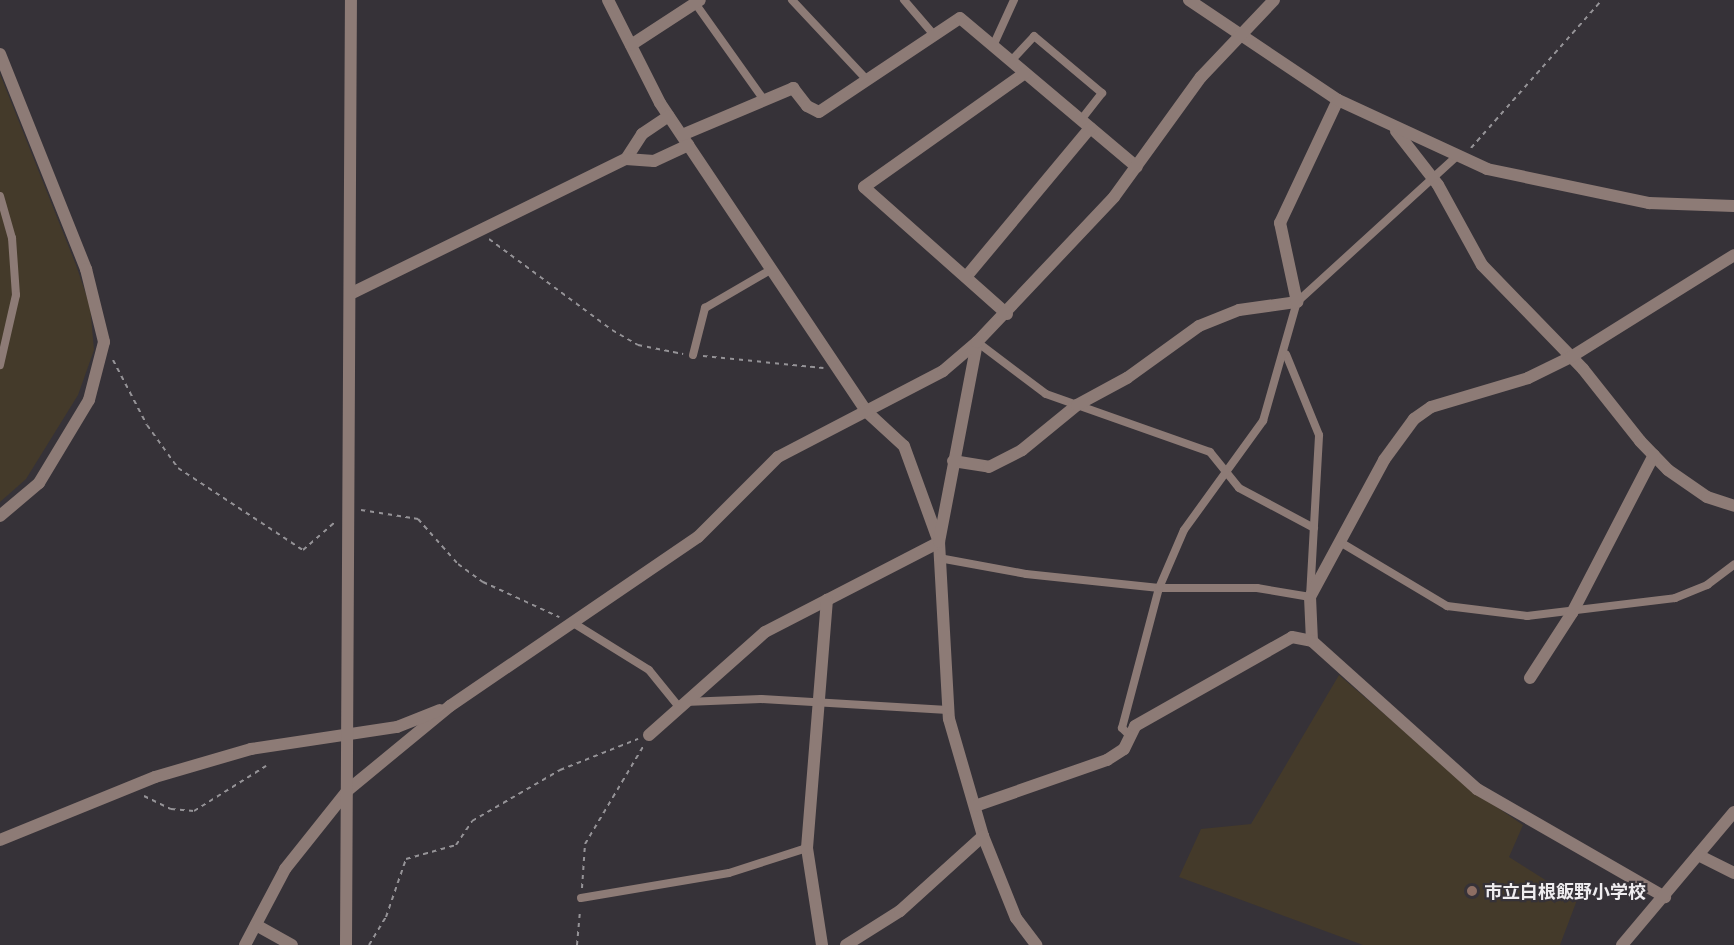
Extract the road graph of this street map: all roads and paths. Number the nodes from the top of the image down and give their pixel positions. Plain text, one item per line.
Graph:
1 (351, 0) edge
2 (608, 0) edge
3 (792, 0) edge
4 (904, 0) edge
5 (1014, 0) edge
6 (1190, 0) edge
7 (1274, 0) edge
8 (1602, 0) edge
9 (697, 2) edge
10 (1242, 34) junction
11 (934, 35) junction
12 (631, 45) junction
13 (993, 46) junction
14 (0, 54) edge
15 (1011, 61) junction
16 (1025, 73) junction
17 (867, 80) junction
18 (764, 100) junction
19 (1338, 100) junction
20 (669, 116) junction
21 (1086, 124) junction
22 (1396, 131) junction
23 (686, 140) junction
24 (1459, 158) junction
25 (626, 159) junction
26 (1137, 167) junction
27 (1435, 181) junction
28 (0, 196) edge
29 (1734, 206) edge
30 (478, 231) junction
31 (1734, 255) edge
32 (772, 269) junction
33 (966, 277) junction
34 (350, 294) junction
35 (1297, 302) junction
36 (1007, 314) junction
37 (0, 321) edge
38 (11, 322) junction
39 (104, 342) junction
40 (977, 342) junction
41 (1286, 353) junction
42 (693, 355) junction
43 (1571, 357) junction
44 (0, 365) edge
45 (838, 368) junction
46 (1077, 405) junction
47 (867, 412) junction
48 (1654, 455) junction
49 (953, 461) junction
50 (1224, 472) junction
51 (1734, 506) edge
52 (351, 508) junction
53 (0, 516) edge
54 (1314, 528) junction
55 (1340, 542) junction
56 (939, 543) junction
57 (939, 558) junction
58 (1734, 566) edge
59 (1159, 588) junction
60 (1310, 597) junction
61 (827, 600) junction
62 (1572, 613) junction
63 (575, 624) junction
64 (1312, 641) junction
65 (1530, 678) dead end
66 (818, 702) junction
67 (682, 704) junction
68 (450, 706) junction
69 (948, 710) junction
70 (349, 732) junction
71 (649, 735) junction
72 (1129, 735) junction
73 (266, 766) dead end
74 (133, 785) junction
75 (348, 790) junction
76 (975, 806) junction
77 (1734, 812) edge
78 (983, 836) junction
79 (0, 840) edge
80 (807, 848) junction
81 (1698, 855) junction
82 (1734, 873) edge
83 (1665, 897) junction
84 (581, 898) junction
85 (255, 925) junction
86 (245, 945) edge
87 (292, 945) edge
88 (346, 945) edge
89 (369, 945) edge
90 (577, 945) edge
91 (822, 945) edge
92 (846, 945) edge
93 (1036, 945) edge
94 (1622, 945) edge

1 - 34 street
2 - 12 street
3 - 17 lane
4 - 11 lane
5 - 13 lane
6 - 10 street
7 - 10 street
8 - 24 path
9 - 12 street
9 - 18 lane
10 - 19 street
10 - 26 street
11 - 13 street
11 - 17 street
12 - 20 street
13 - 15 street
14 - 39 street
15 - 16 street
15 - 21 lane
16 - 21 street
16 - 33 street
17 - 18 street
18 - 23 street
19 - 22 street
19 - 35 street
20 - 23 street
20 - 25 street
21 - 26 street
21 - 33 street
22 - 24 street
22 - 27 street
23 - 25 street
23 - 32 street
24 - 27 lane
24 - 29 street
25 - 30 street
26 - 36 street
27 - 35 lane
27 - 43 street
28 - 38 lane
30 - 34 street
30 - 42 path
31 - 43 street
32 - 42 lane
32 - 45 street
33 - 36 street
34 - 52 street
35 - 41 lane
35 - 46 street
36 - 40 street
37 - 38 lane
38 - 44 lane
39 - 52 path
39 - 53 street
40 - 46 lane
40 - 47 street
40 - 49 street
41 - 50 lane
41 - 54 lane
42 - 45 path
43 - 48 street
43 - 55 street
45 - 47 street
46 - 49 street
46 - 50 lane
47 - 56 street
47 - 63 street
48 - 51 street
48 - 62 street
49 - 56 street
50 - 54 lane
50 - 59 lane
52 - 63 path
52 - 70 street
54 - 60 lane
55 - 60 street
55 - 62 lane
56 - 57 street
56 - 61 street
57 - 59 lane
57 - 69 street
58 - 62 lane
59 - 60 lane
59 - 72 lane
60 - 64 street
61 - 66 street
61 - 67 street
62 - 65 street
63 - 67 lane
63 - 68 street
64 - 72 street
64 - 83 street
66 - 67 lane
66 - 69 lane
66 - 80 street
67 - 71 street
68 - 70 street
68 - 75 street
69 - 76 street
70 - 74 street
70 - 75 street
71 - 84 path
71 - 89 path
72 - 76 street
73 - 74 path
74 - 79 street
75 - 85 street
75 - 88 street
76 - 78 street
77 - 81 street
78 - 92 street
78 - 93 street
80 - 84 lane
80 - 91 street
81 - 82 street
81 - 83 street
83 - 94 street
84 - 90 path
85 - 86 street
85 - 87 street

